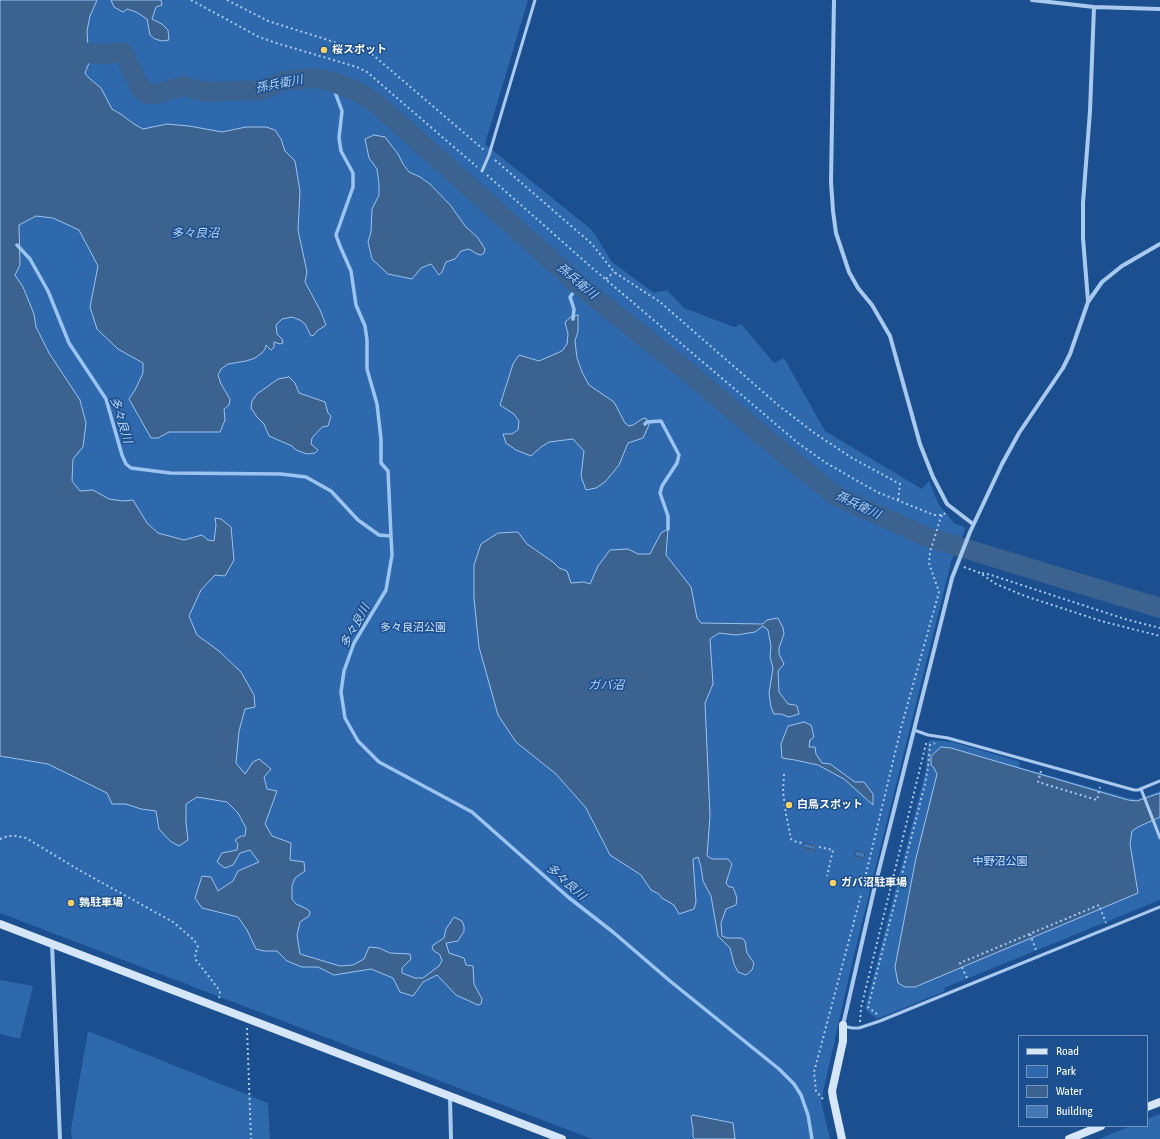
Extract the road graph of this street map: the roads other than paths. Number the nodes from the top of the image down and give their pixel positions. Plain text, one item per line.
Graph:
1 (535, 0) edge
2 (834, 0) edge
3 (1032, 0) edge
4 (1094, 7) junction
5 (1160, 9) edge
6 (482, 170) road end
7 (1160, 244) edge
8 (1088, 302) junction
9 (973, 524) junction
10 (914, 730) junction
11 (1160, 781) edge
12 (1140, 789) junction
13 (1160, 838) edge
14 (1160, 907) edge
15 (0, 924) edge
16 (52, 944) junction
17 (843, 1025) junction
18 (450, 1096) junction
19 (1160, 1102) edge
20 (1148, 1108) edge
21 (1099, 1127) edge
22 (60, 1139) edge
23 (451, 1139) edge
24 (562, 1139) edge
25 (842, 1139) edge
26 (1069, 1139) edge

1 - 6 lane
2 - 9 street
3 - 4 street
4 - 5 street
4 - 8 street
7 - 8 street
8 - 9 street
9 - 10 street
10 - 12 lane
10 - 17 street
11 - 12 lane
12 - 13 lane
14 - 17 lane
15 - 16 street
16 - 18 street
16 - 22 street
17 - 25 street
18 - 23 street
18 - 24 street
19 - 20 street
21 - 26 street

